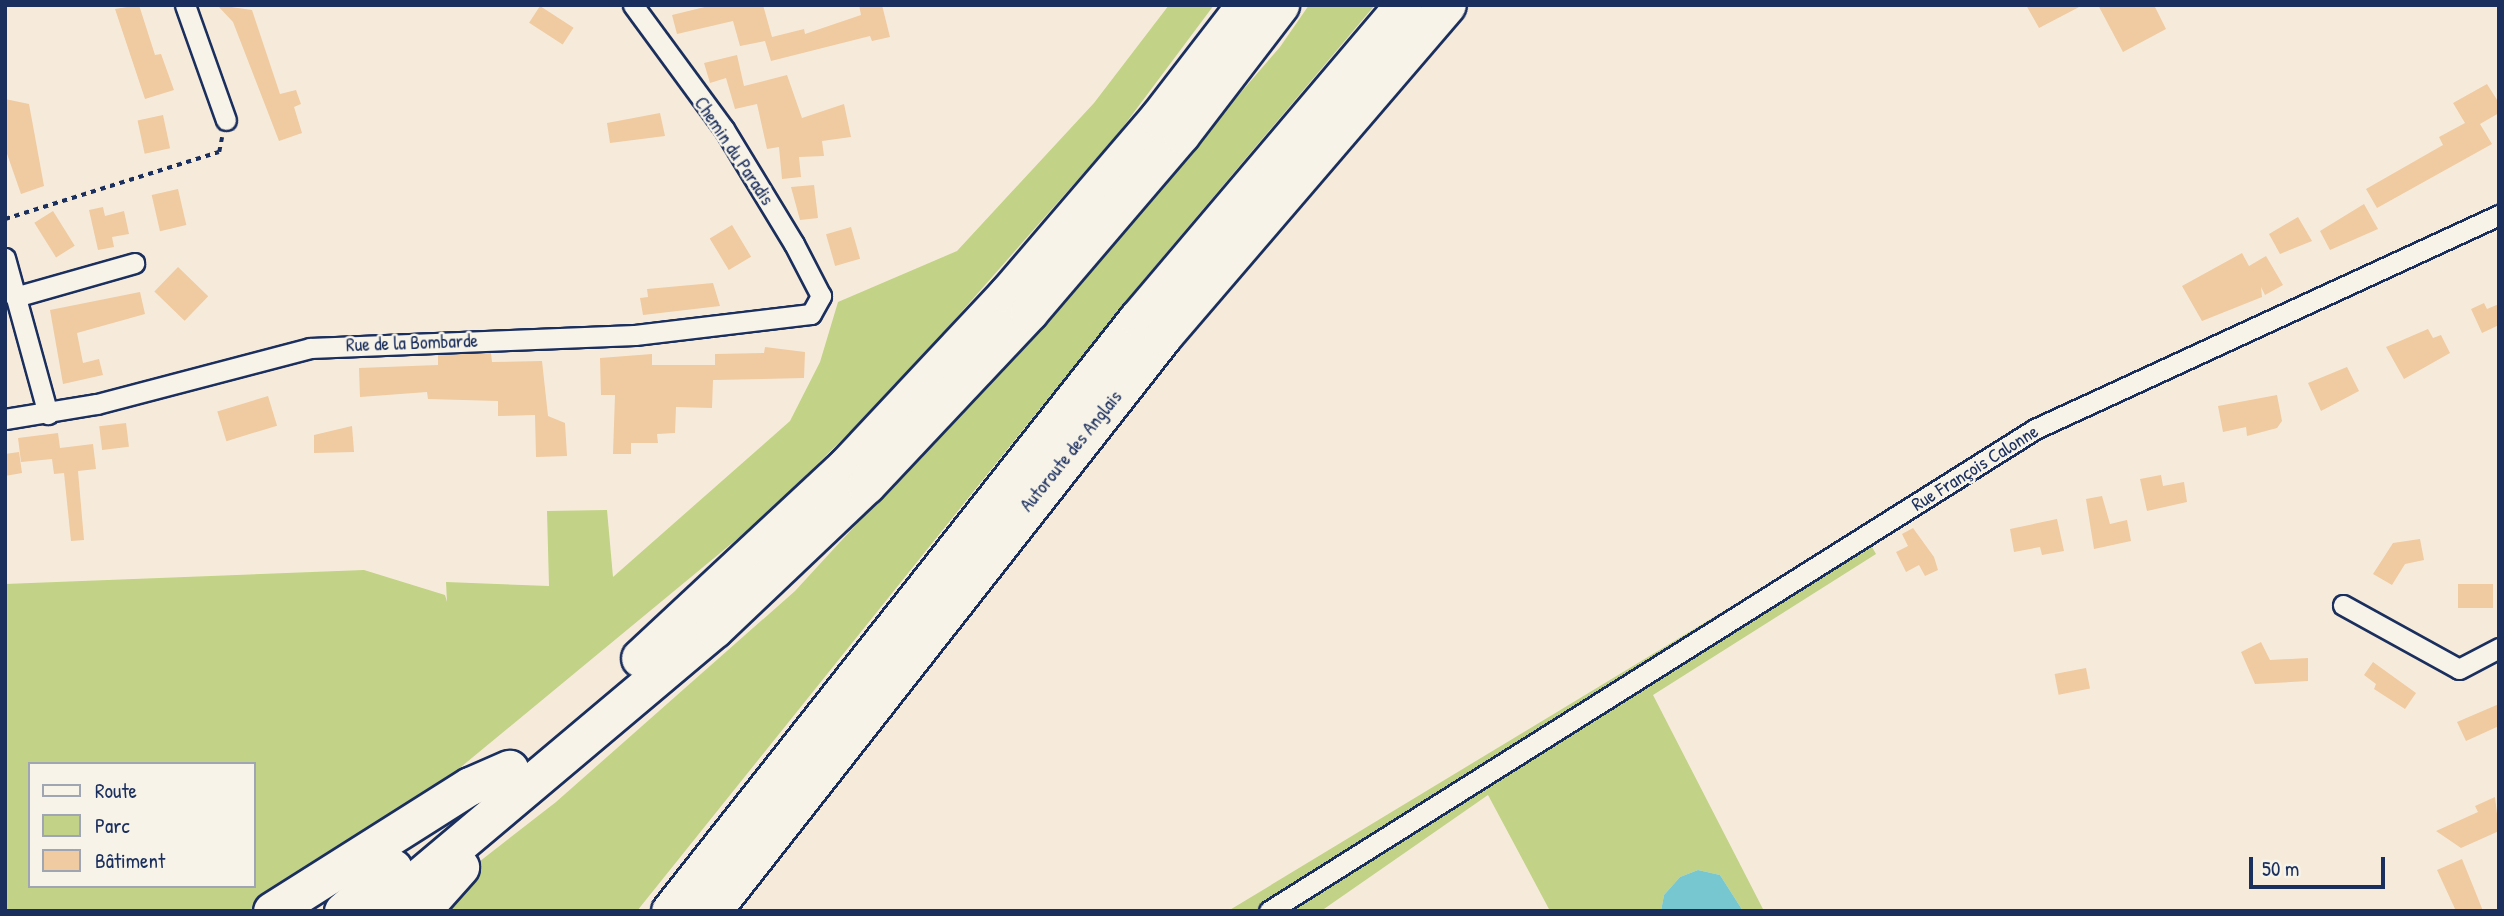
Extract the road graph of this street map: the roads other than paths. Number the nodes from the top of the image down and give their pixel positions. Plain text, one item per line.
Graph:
1 (185, 5) edge
2 (634, 5) edge
3 (1245, 5) edge
4 (1279, 5) edge
5 (1403, 5) edge
6 (1447, 5) edge
7 (226, 120) road end
8 (2499, 215) edge
9 (5, 258) edge
10 (134, 263) dead end
11 (15, 297) junction
12 (820, 303) joint
13 (48, 414) junction
14 (5, 419) edge
15 (2343, 605) dead end
16 (2499, 648) edge
17 (518, 778) junction
18 (272, 911) edge
19 (343, 911) edge
20 (379, 911) edge
21 (421, 911) edge
22 (670, 911) edge
23 (712, 911) edge
24 (1269, 911) edge

1 - 7 street
2 - 12 street, Chemin du Paradis
3 - 17 highway
4 - 17 highway
5 - 22 highway, Autoroute des Anglais
6 - 23 highway, Autoroute des Anglais
8 - 24 street, Rue François Calonne
9 - 11 street
10 - 11 street
11 - 13 street
12 - 13 street, Rue de la Bombarde
13 - 14 street, Rue de la Bombarde
15 - 16 street
17 - 18 highway
17 - 19 highway
17 - 20 highway
17 - 21 highway

